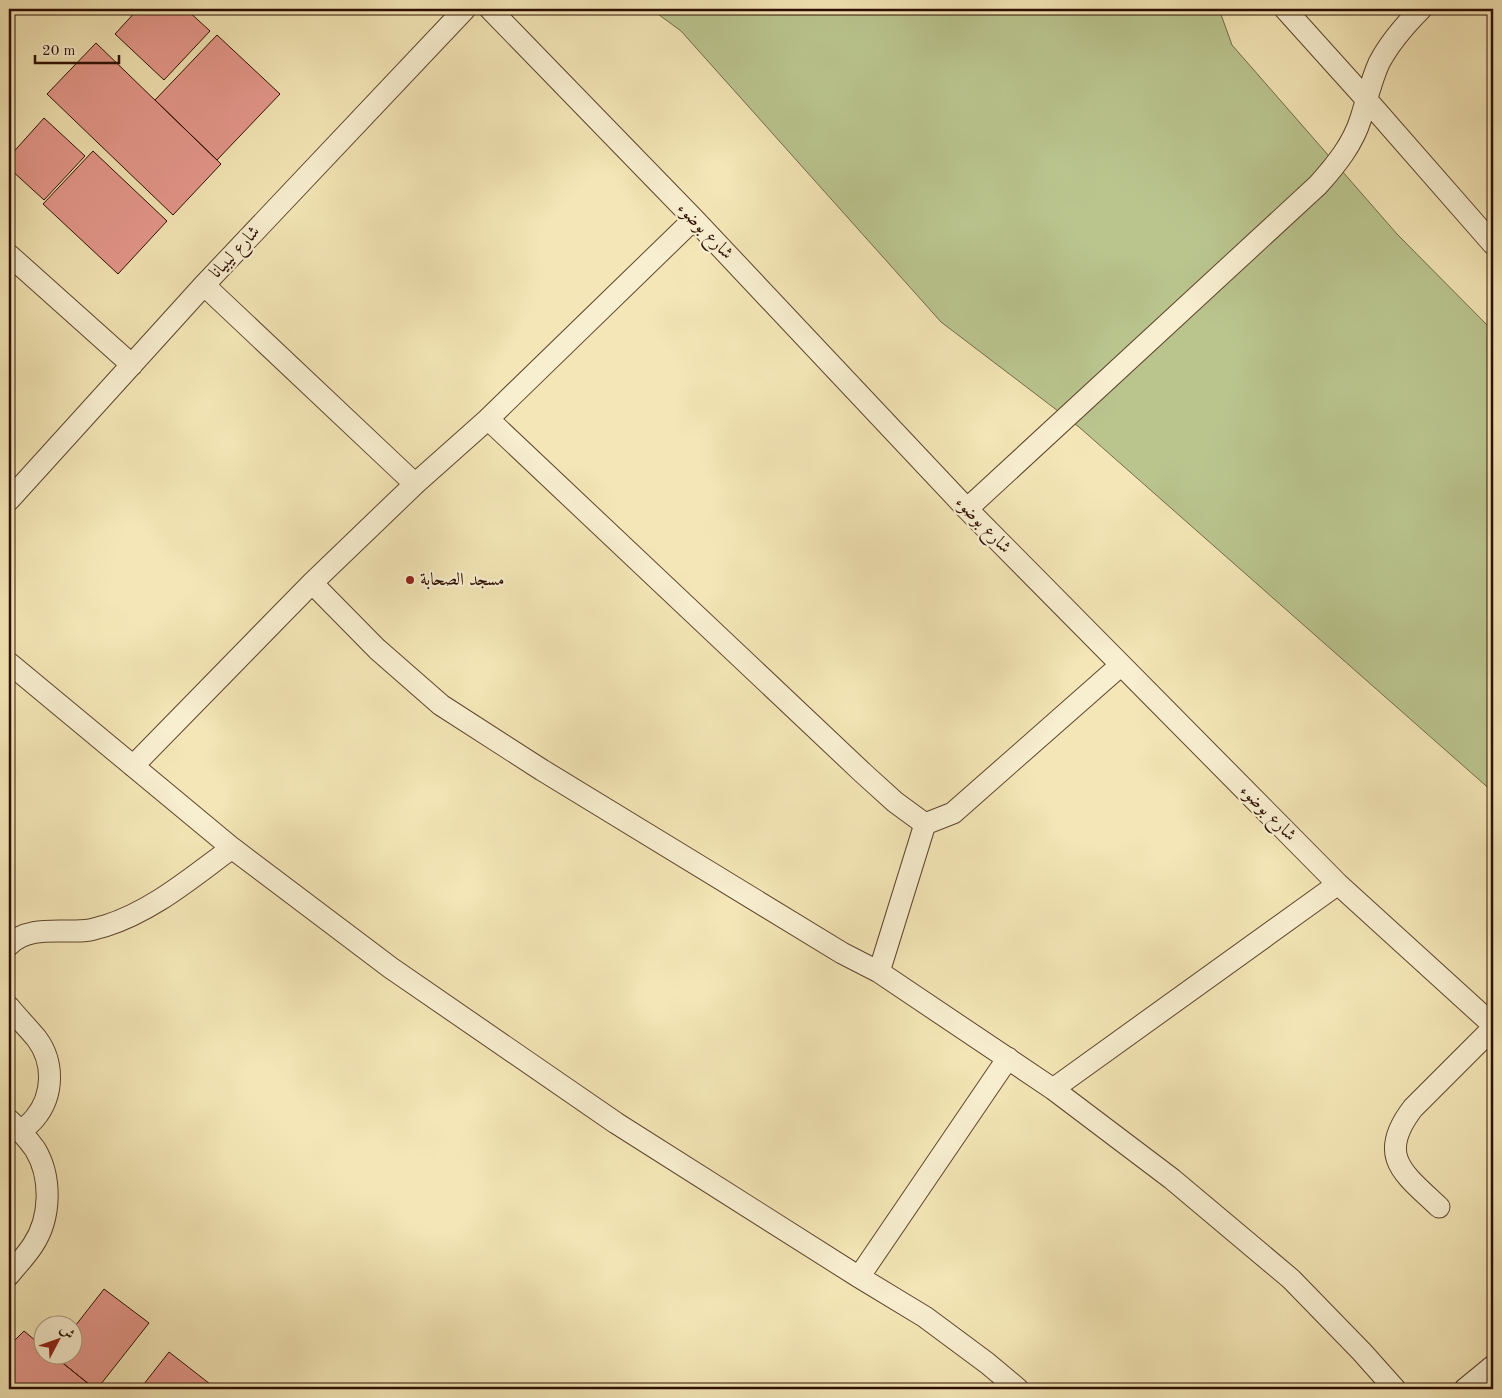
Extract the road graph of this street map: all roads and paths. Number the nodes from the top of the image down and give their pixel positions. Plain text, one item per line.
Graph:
1 (465, 9) edge
2 (490, 9) edge
3 (1285, 9) edge
4 (1421, 9) edge
5 (1366, 98) junction
6 (694, 219) junction
7 (1493, 244) edge
8 (9, 254) edge
9 (204, 285) junction
10 (132, 365) junction
11 (488, 419) junction
12 (415, 484) junction
13 (9, 500) edge
14 (967, 509) junction
15 (312, 583) junction
16 (9, 663) edge
17 (1121, 665) junction
18 (133, 766) junction
19 (925, 824) junction
20 (232, 848) junction
21 (1338, 884) junction
22 (9, 945) edge
23 (879, 972) junction
24 (9, 1007) edge
25 (1493, 1027) edge
26 (1008, 1058) junction
27 (1053, 1088) junction
28 (15, 1126) edge
29 (1438, 1207) dead end
30 (9, 1275) edge
31 (859, 1277) junction
32 (1493, 1366) edge
33 (1018, 1389) edge
34 (1395, 1389) edge
35 (1465, 1389) edge

1 - 9 street, شارع ليبيانا
2 - 6 street, شارع بوضوء
3 - 5 street
4 - 5 street
5 - 7 street
5 - 14 street
6 - 11 street
6 - 14 street, شارع بوضوء
8 - 10 street
9 - 10 street, شارع ليبيانا
9 - 12 street
10 - 13 street, شارع ليبيانا
11 - 12 street
11 - 19 street
12 - 15 street
14 - 17 street, شارع بوضوء
15 - 18 street
15 - 23 street
16 - 18 street
17 - 19 street
17 - 21 street, شارع بوضوء
18 - 20 street
19 - 23 street
20 - 22 street
20 - 31 street
21 - 25 street, شارع بوضوء
21 - 27 street
23 - 26 street
24 - 28 street
25 - 29 street, شارع بوضوء
26 - 27 street
26 - 31 street
27 - 34 street
28 - 30 street
31 - 33 street
32 - 35 street

